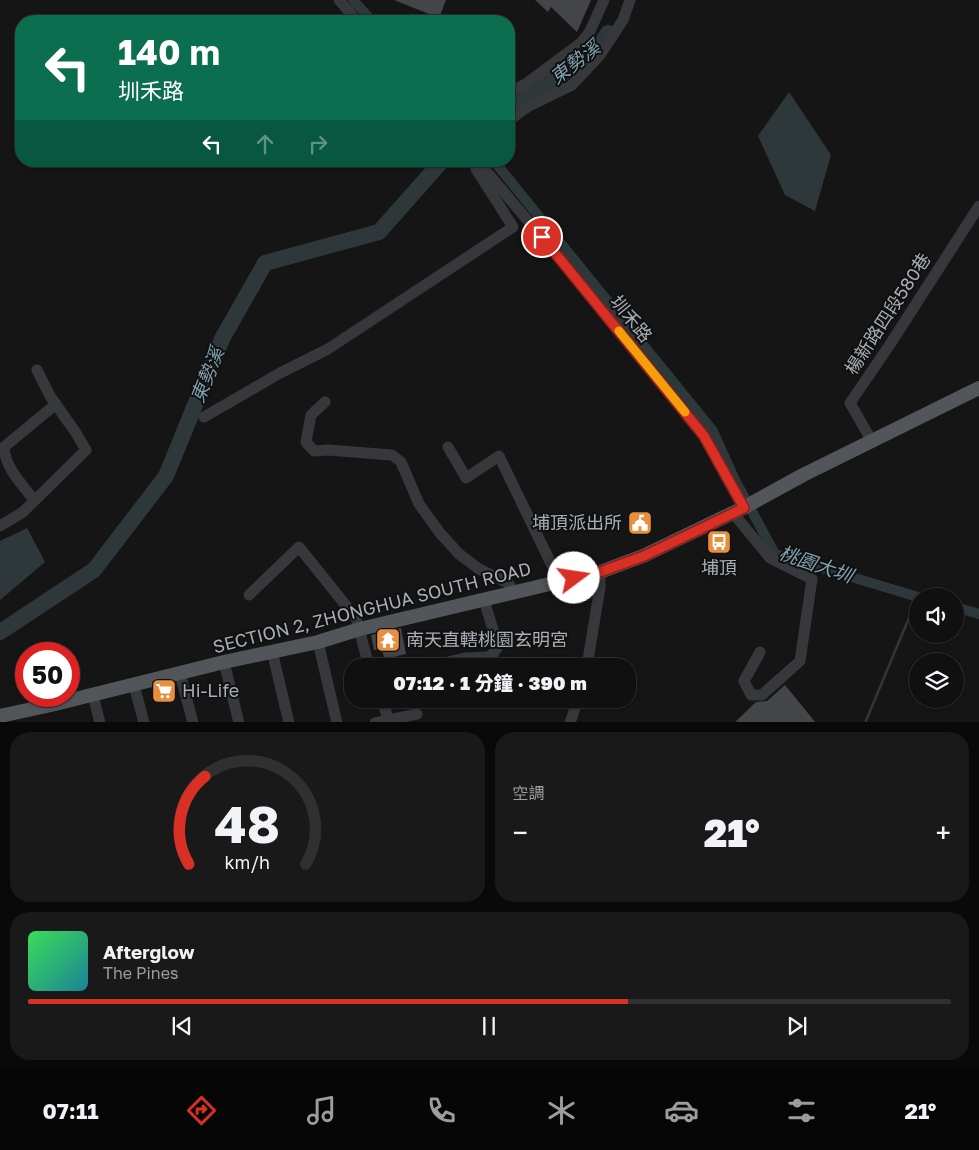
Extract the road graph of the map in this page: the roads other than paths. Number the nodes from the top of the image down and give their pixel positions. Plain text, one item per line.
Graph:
1 (339, 0) edge
2 (604, 0) edge
3 (630, 0) edge
4 (352, 15) edge
5 (515, 90) edge
6 (515, 116) edge
7 (476, 167) edge
8 (481, 167) edge
9 (979, 206) edge
10 (37, 370) dead end
11 (979, 388) edge
12 (325, 402) dead end
13 (56, 404) junction
14 (204, 417) dead end
15 (872, 441) junction
16 (448, 447) dead end
17 (34, 500) junction
18 (743, 508) junction
19 (0, 526) edge
20 (600, 572) junction
21 (560, 582) junction
22 (515, 593) junction
23 (249, 595) dead end
24 (484, 600) junction
25 (360, 629) junction
26 (318, 642) junction
27 (272, 651) junction
28 (760, 652) dead end
29 (367, 658) edge
30 (465, 658) edge
31 (588, 658) edge
32 (224, 662) junction
33 (180, 674) junction
34 (134, 685) junction
35 (93, 695) junction
36 (384, 708) edge
37 (575, 708) edge
38 (416, 714) dead end
39 (0, 716) edge
40 (389, 721) edge
41 (100, 722) edge
42 (144, 722) edge
43 (193, 722) edge
44 (239, 722) edge
45 (288, 722) edge
46 (338, 722) edge
47 (374, 722) edge
48 (570, 722) edge

1 - 4 street
2 - 5 street
3 - 6 street
7 - 14 street
8 - 18 street, 圳禾路
9 - 15 street, 楊新路四段580巷
10 - 13 street
11 - 15 main road, SECTION 2, ZHONGHUA SOUTH ROAD
12 - 22 street
13 - 17 street
13 - 17 street
15 - 18 main road, SECTION 2, ZHONGHUA SOUTH ROAD
16 - 21 street
17 - 19 street
18 - 20 main road, SECTION 2, ZHONGHUA SOUTH ROAD
18 - 28 street, 圳禾路
20 - 21 main road, SECTION 2, ZHONGHUA SOUTH ROAD
20 - 31 street
21 - 22 main road, SECTION 2, ZHONGHUA SOUTH ROAD
22 - 24 main road, SECTION 2, ZHONGHUA SOUTH ROAD
23 - 25 street
24 - 25 main road, SECTION 2, ZHONGHUA SOUTH ROAD
24 - 30 street
25 - 26 main road, SECTION 2, ZHONGHUA SOUTH ROAD
25 - 29 street
26 - 27 main road, SECTION 2, ZHONGHUA SOUTH ROAD
26 - 46 street
27 - 32 main road, SECTION 2, ZHONGHUA SOUTH ROAD
27 - 45 street
32 - 33 main road, SECTION 2, ZHONGHUA SOUTH ROAD
32 - 44 street
33 - 34 main road, SECTION 2, ZHONGHUA SOUTH ROAD
33 - 43 street
34 - 35 main road, SECTION 2, ZHONGHUA SOUTH ROAD
34 - 42 street
35 - 39 main road, SECTION 2, ZHONGHUA SOUTH ROAD
35 - 41 street
36 - 40 street
37 - 48 street
38 - 40 street
40 - 47 street

